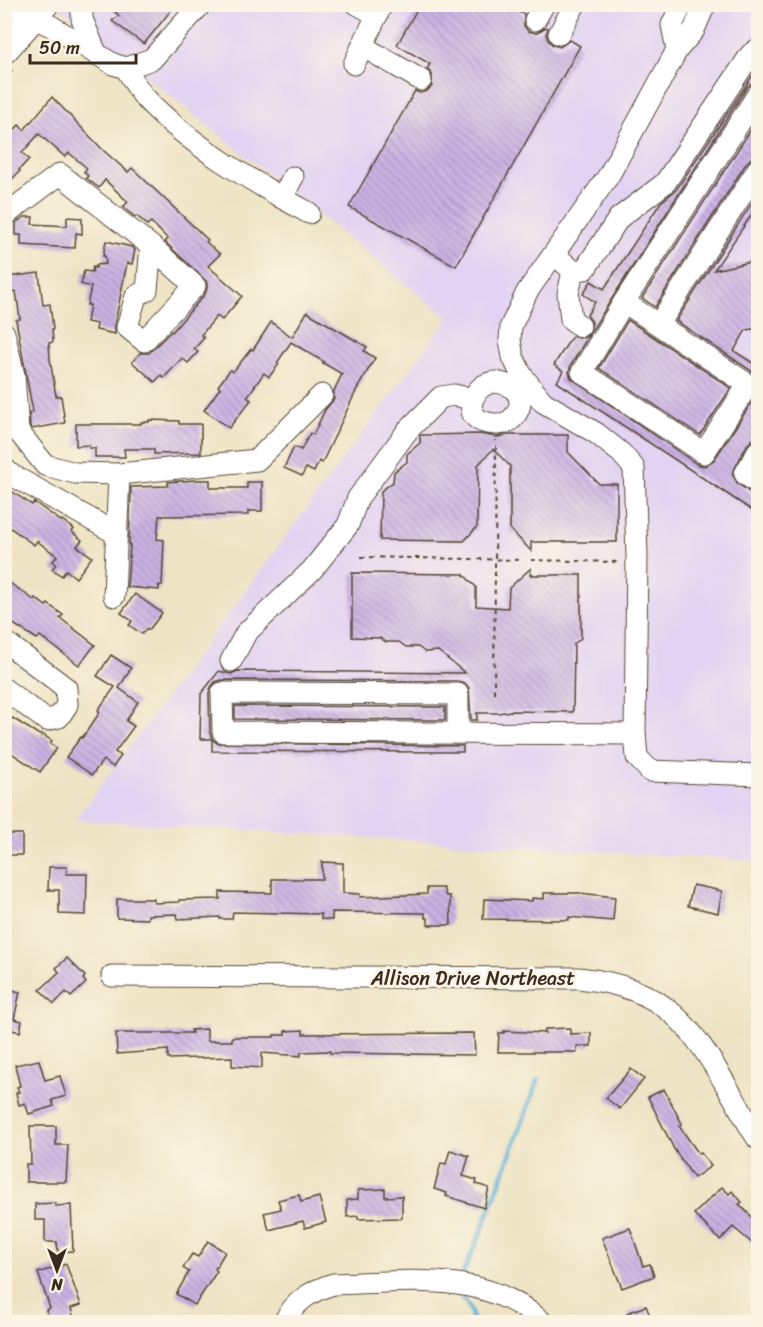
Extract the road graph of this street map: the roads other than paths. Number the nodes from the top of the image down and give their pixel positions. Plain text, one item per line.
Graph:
1 (6, 4) edge
2 (82, 4) edge
3 (201, 4) edge
4 (357, 4) edge
5 (575, 4) edge
6 (682, 4) edge
7 (705, 4) edge
8 (380, 10) edge
9 (39, 11) edge
10 (559, 34) dead end
11 (759, 49) edge
12 (4, 50) edge
13 (677, 50) junction
14 (96, 53) junction
15 (126, 68) junction
16 (421, 80) dead end
17 (759, 94) edge
18 (759, 169) edge
19 (293, 177) dead end
20 (282, 198) junction
21 (309, 213) dead end
22 (4, 216) edge
23 (151, 246) junction
24 (554, 254) junction
25 (573, 271) junction
26 (147, 290) junction
27 (624, 302) junction
28 (170, 313) junction
29 (659, 324) junction
30 (580, 326) dead end
31 (4, 333) edge
32 (519, 383) junction
33 (753, 388) edge
34 (322, 395) dead end
35 (472, 399) junction
36 (759, 451) edge
37 (42, 461) junction
38 (4, 468) edge
39 (119, 474) junction
40 (759, 483) edge
41 (30, 486) junction
42 (117, 534) junction
43 (114, 596) dead end
44 (4, 641) edge
45 (231, 661) dead end
46 (4, 688) edge
47 (458, 733) junction
48 (635, 734) junction
49 (759, 775) edge
50 (112, 976) dead end
51 (759, 1139) edge
52 (284, 1323) edge
53 (542, 1323) edge

1 - 9 street
2 - 14 street
3 - 15 street
4 - 8 street
5 - 10 street
6 - 13 street
7 - 13 street
8 - 16 street
9 - 12 main road
9 - 14 street
11 - 25 street
13 - 24 street
14 - 15 street
15 - 20 street
17 - 27 street
18 - 29 street
19 - 20 street
20 - 21 street
22 - 23 street
23 - 26 street
23 - 28 street
24 - 25 street
24 - 32 street
25 - 30 street
26 - 28 street
26 - 28 street
27 - 29 street
27 - 33 street
29 - 33 street
31 - 37 street
32 - 35 street
32 - 35 street
32 - 48 street
34 - 39 street
35 - 45 street
36 - 40 street
37 - 39 street
37 - 41 street
38 - 41 street
39 - 42 street
41 - 42 street
42 - 43 street
44 - 46 street
47 - 47 street
47 - 48 street
48 - 49 street
50 - 51 street, Allison Drive Northeast
52 - 53 street

